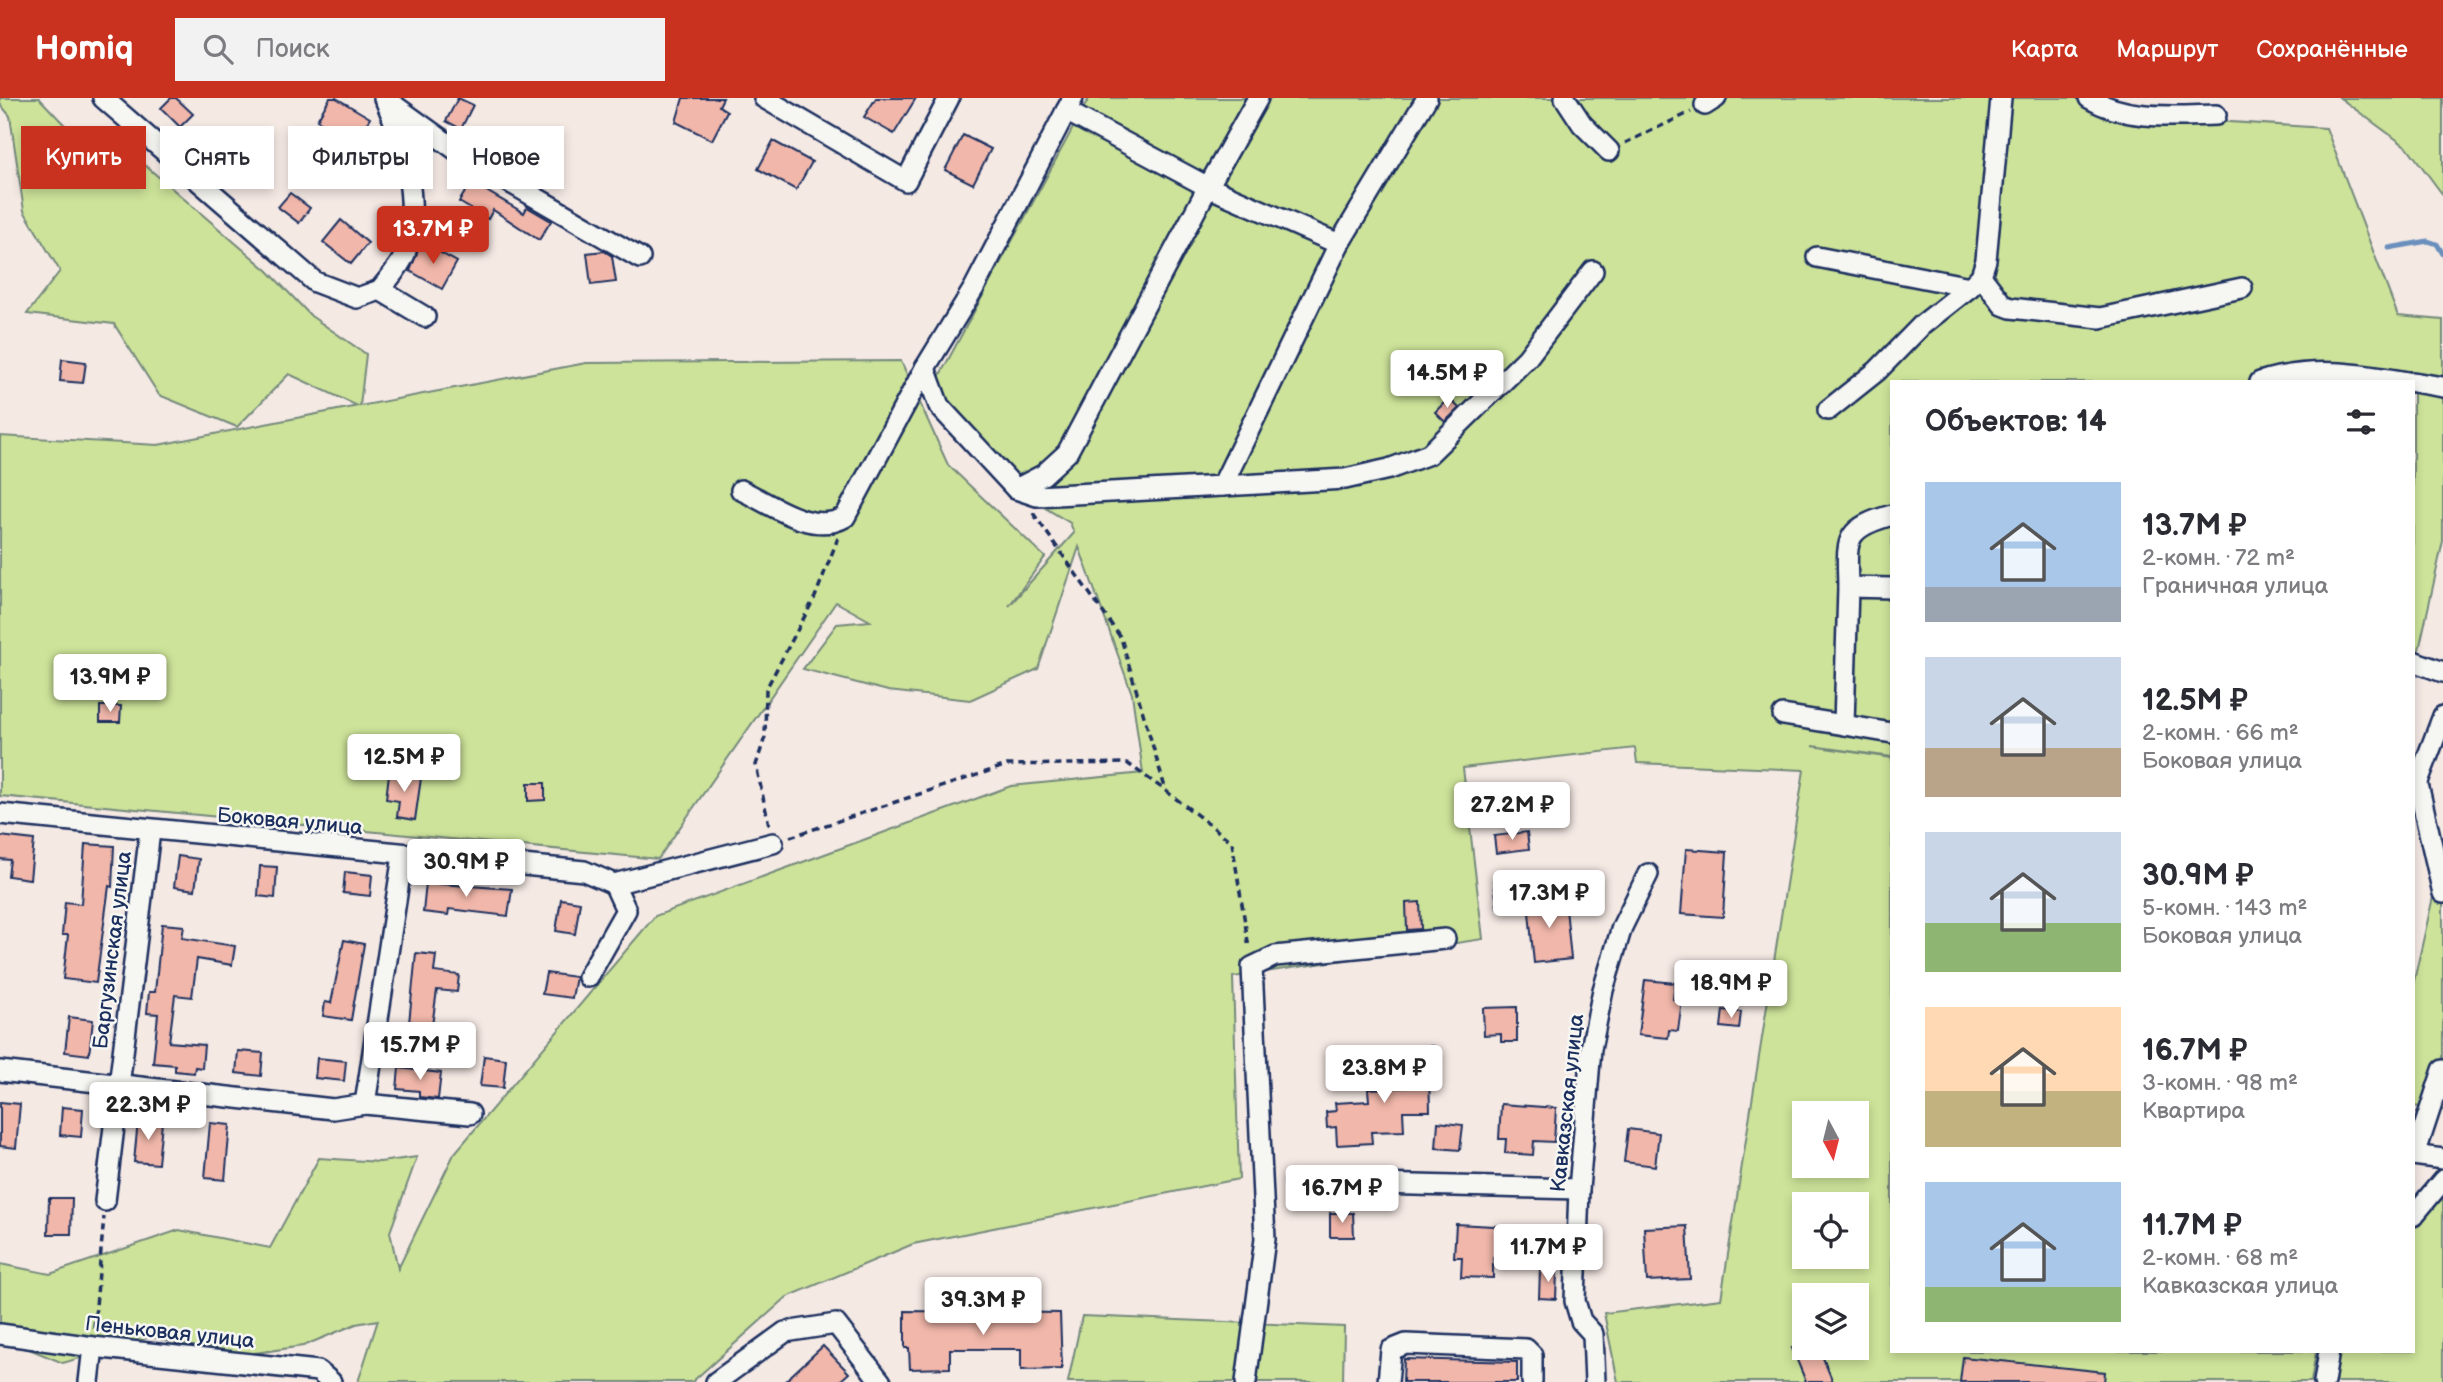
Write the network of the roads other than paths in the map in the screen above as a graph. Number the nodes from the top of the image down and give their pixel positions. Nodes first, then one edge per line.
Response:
1 (103, 98) edge
2 (384, 98) edge
3 (764, 98) edge
4 (948, 98) edge
5 (1258, 98) edge
6 (1427, 98) edge
7 (1565, 98) edge
8 (2001, 98) edge
9 (2089, 98) edge
10 (1070, 105) edge
11 (2216, 115) dead end
12 (1609, 151) road end
13 (1208, 187) junction
14 (1339, 244) junction
15 (1817, 257) dead end
16 (640, 258) dead end
17 (1593, 271) dead end
18 (1976, 281) junction
19 (2242, 288) dead end
20 (380, 290) junction
21 (425, 317) dead end
22 (925, 368) junction
23 (2340, 376) edge
24 (2266, 380) edge
25 (2387, 380) edge
26 (2415, 383) edge
27 (2443, 387) edge
28 (1828, 410) dead end
29 (1222, 486) junction
30 (1016, 489) junction
31 (741, 490) dead end
32 (1890, 516) edge
33 (1848, 587) junction
34 (1890, 588) edge
35 (2415, 662) edge
36 (2443, 672) edge
37 (1783, 715) dead end
38 (2443, 716) edge
39 (1844, 725) junction
40 (1890, 733) edge
41 (2415, 786) edge
42 (0, 814) edge
43 (150, 831) junction
44 (773, 843) road end
45 (403, 855) junction
46 (1648, 874) dead end
47 (614, 884) junction
48 (2443, 893) edge
49 (1445, 939) dead end
50 (588, 976) dead end
51 (2443, 1070) edge
52 (0, 1071) edge
53 (117, 1084) junction
54 (365, 1104) junction
55 (470, 1114) dead end
56 (2415, 1152) edge
57 (2415, 1155) edge
58 (2443, 1159) edge
59 (2443, 1180) edge
60 (1296, 1182) dead end
61 (1579, 1189) junction
62 (105, 1200) road end
63 (2415, 1214) edge
64 (0, 1334) edge
65 (93, 1347) junction
66 (2329, 1353) edge
67 (89, 1382) edge
68 (331, 1382) edge
69 (716, 1382) edge
70 (881, 1382) edge
71 (1246, 1382) edge
72 (1388, 1382) edge
73 (1532, 1382) edge
74 (1595, 1382) edge
75 (2324, 1382) edge

1 - 20 street
2 - 16 street
2 - 20 street
3 - 4 street
5 - 13 street
6 - 14 street
7 - 12 street
8 - 18 street
9 - 11 street
10 - 13 street
10 - 22 street
13 - 14 street
13 - 30 street
14 - 29 street
15 - 18 street
17 - 29 street
18 - 19 street
18 - 28 street
20 - 21 street
22 - 30 street
22 - 31 street
23 - 24 street
23 - 25 street
26 - 27 street
29 - 30 street
32 - 33 street
33 - 34 street
33 - 39 street
35 - 36 street
37 - 39 street
38 - 41 street
39 - 40 street
41 - 48 street
42 - 43 street, Боковая улица
43 - 45 street, Боковая улица
43 - 53 street, Баргузинская улица
44 - 47 street
45 - 47 street, Боковая улица
45 - 54 street
46 - 61 street, Кавказская улица
47 - 50 street
49 - 71 street
51 - 56 street
52 - 53 street
53 - 54 street
53 - 62 street, Баргузинская улица
54 - 55 street
57 - 58 street
59 - 63 street
60 - 61 street
61 - 74 street, Кавказская улица
64 - 65 street, Пеньковая улица
65 - 67 street
65 - 68 street, Пеньковая улица
66 - 75 street
69 - 70 street
72 - 73 street

